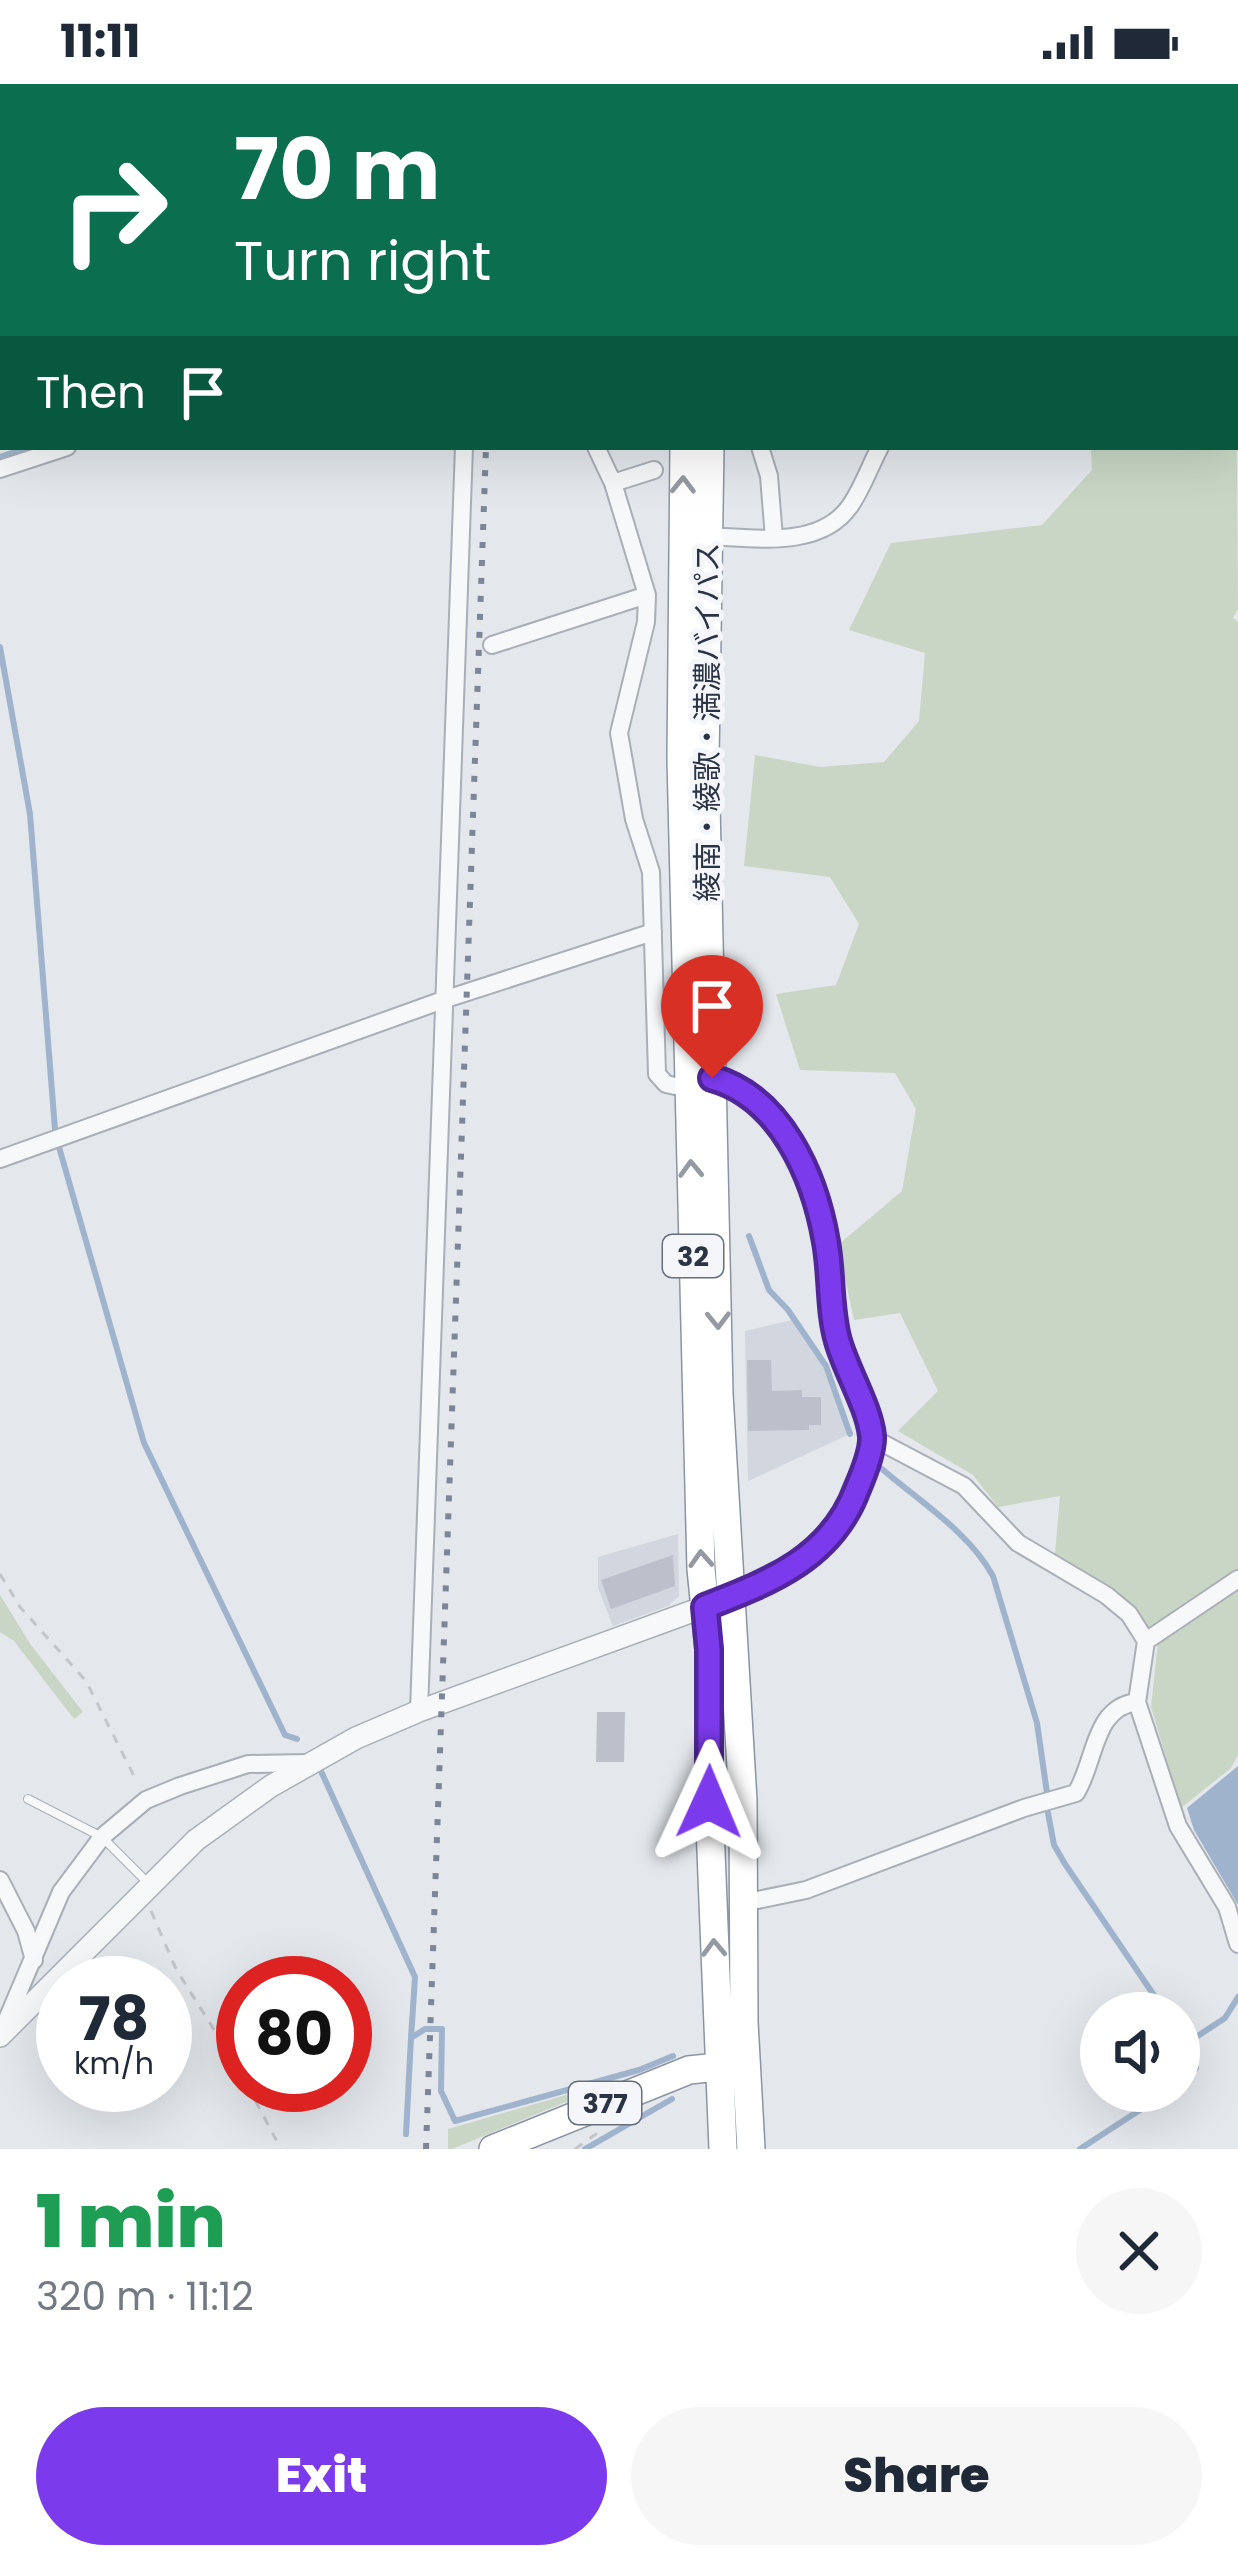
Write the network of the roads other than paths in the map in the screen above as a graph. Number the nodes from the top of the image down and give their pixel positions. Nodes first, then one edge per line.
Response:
1 (58, 450) edge
2 (464, 450) edge
3 (597, 450) edge
4 (684, 450) edge
5 (709, 450) edge
6 (761, 450) edge
7 (878, 450) edge
8 (0, 469) edge
9 (655, 470) dead end
10 (614, 484) junction
11 (694, 536) junction
12 (773, 538) junction
13 (647, 596) junction
14 (492, 645) dead end
15 (653, 932) junction
16 (443, 1000) junction
17 (700, 1084) junction
18 (0, 1159) edge
19 (873, 1438) junction
20 (1238, 1579) edge
21 (717, 1602) junction
22 (1146, 1641) junction
23 (1137, 1702) junction
24 (418, 1711) junction
25 (310, 1763) junction
26 (28, 1799) dead end
27 (102, 1837) junction
28 (0, 1880) edge
29 (147, 1889) junction
30 (743, 1903) junction
31 (1238, 1944) edge
32 (34, 1961) junction
33 (0, 2036) edge
34 (733, 2065) junction
35 (493, 2149) edge
36 (723, 2149) edge
37 (751, 2149) edge

1 - 8 street
2 - 16 street
3 - 10 street
11 -> 4 highway, 綾南・綾歌・満濃バイパス / 32
5 - 11 highway, 綾南・綾歌・満濃バイパス / 32
6 - 12 street
7 - 12 street
9 - 10 street
10 - 13 street
11 - 12 street
11 - 17 highway, 綾南・綾歌・満濃バイパス / 32
13 - 14 street
13 - 15 street
15 - 16 street
15 - 17 street
16 - 18 street
16 - 24 street
17 - 19 street
17 - 21 highway, 綾南・綾歌・満濃バイパス / 32
19 - 21 street
19 - 22 street
20 - 22 street
21 - 24 street
21 - 30 highway, 綾南・綾歌・満濃バイパス / 32
34 -> 21 highway, 綾南・綾歌・満濃バイパス / 32
22 - 23 street
23 - 30 street
23 - 31 street
24 - 25 street
25 - 27 street
25 - 29 street
26 - 27 lane
27 - 29 lane
27 - 32 street
28 - 32 street
29 - 33 street
30 - 34 highway, 綾南・綾歌・満濃バイパス / 32
32 - 33 street
34 - 35 highway, 377
34 - 36 highway, 綾南・綾歌・満濃バイパス / 32
34 - 37 highway, 綾南・綾歌・満濃バイパス / 32

